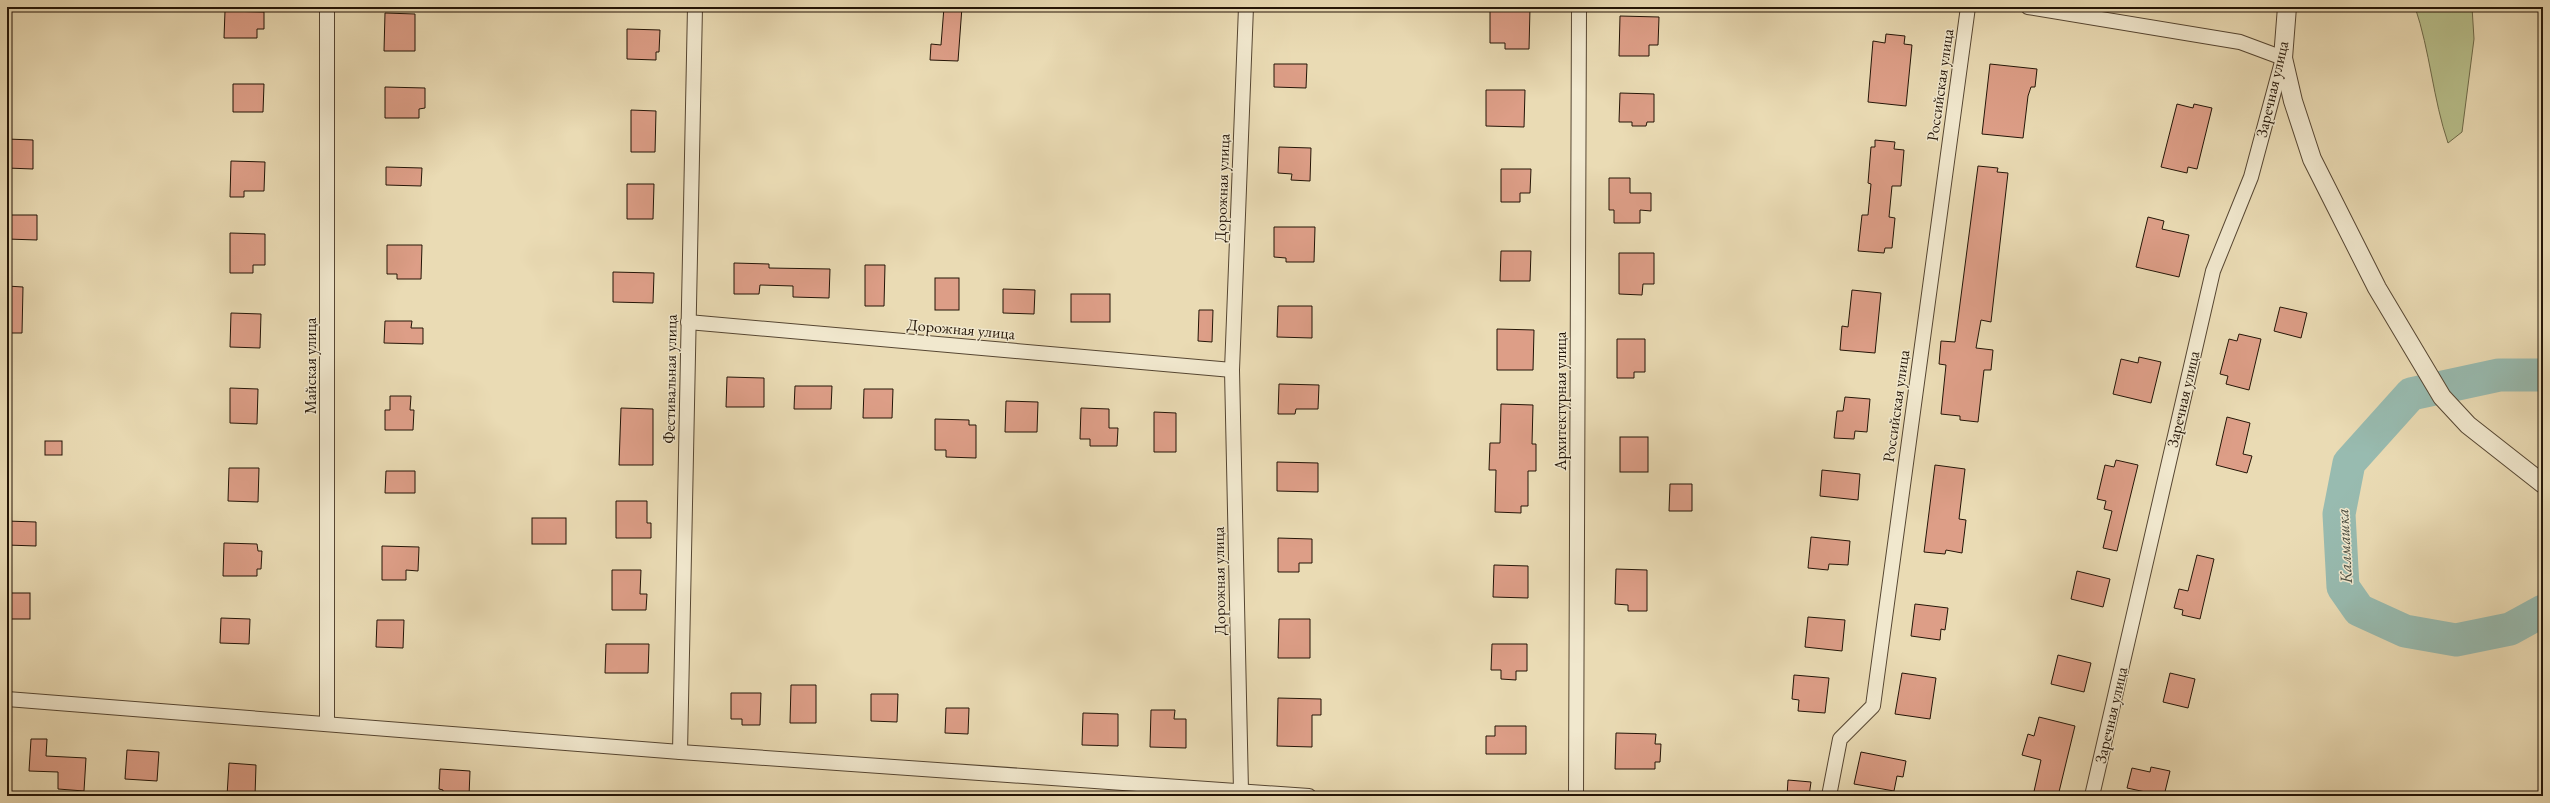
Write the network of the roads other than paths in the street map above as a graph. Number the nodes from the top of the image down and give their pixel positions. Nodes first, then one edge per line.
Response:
1 (327, 7) edge
2 (695, 7) edge
3 (1246, 7) edge
4 (1579, 7) edge
5 (1968, 7) edge
6 (2028, 7) edge
7 (2287, 7) edge
8 (2283, 58) junction
9 (688, 322) junction
10 (1232, 370) junction
11 (2543, 484) edge
12 (7, 700) edge
13 (327, 724) junction
14 (680, 752) junction
15 (1241, 790) junction
16 (1309, 796) edge
17 (1576, 796) edge
18 (1829, 796) edge
19 (2092, 796) edge

1 - 13 street, Майская улица
2 - 9 street, Фестивальная улица
3 - 10 street, Дорожная улица
4 - 17 street, Архитектурная улица
5 - 18 street, Российская улица
6 - 8 street
7 - 8 street, Заречная улица
8 - 11 street
8 - 19 street, Заречная улица
9 - 10 street, Дорожная улица
9 - 14 street, Фестивальная улица
10 - 15 street, Дорожная улица
12 - 13 street
13 - 14 street
14 - 15 street
15 - 16 street

